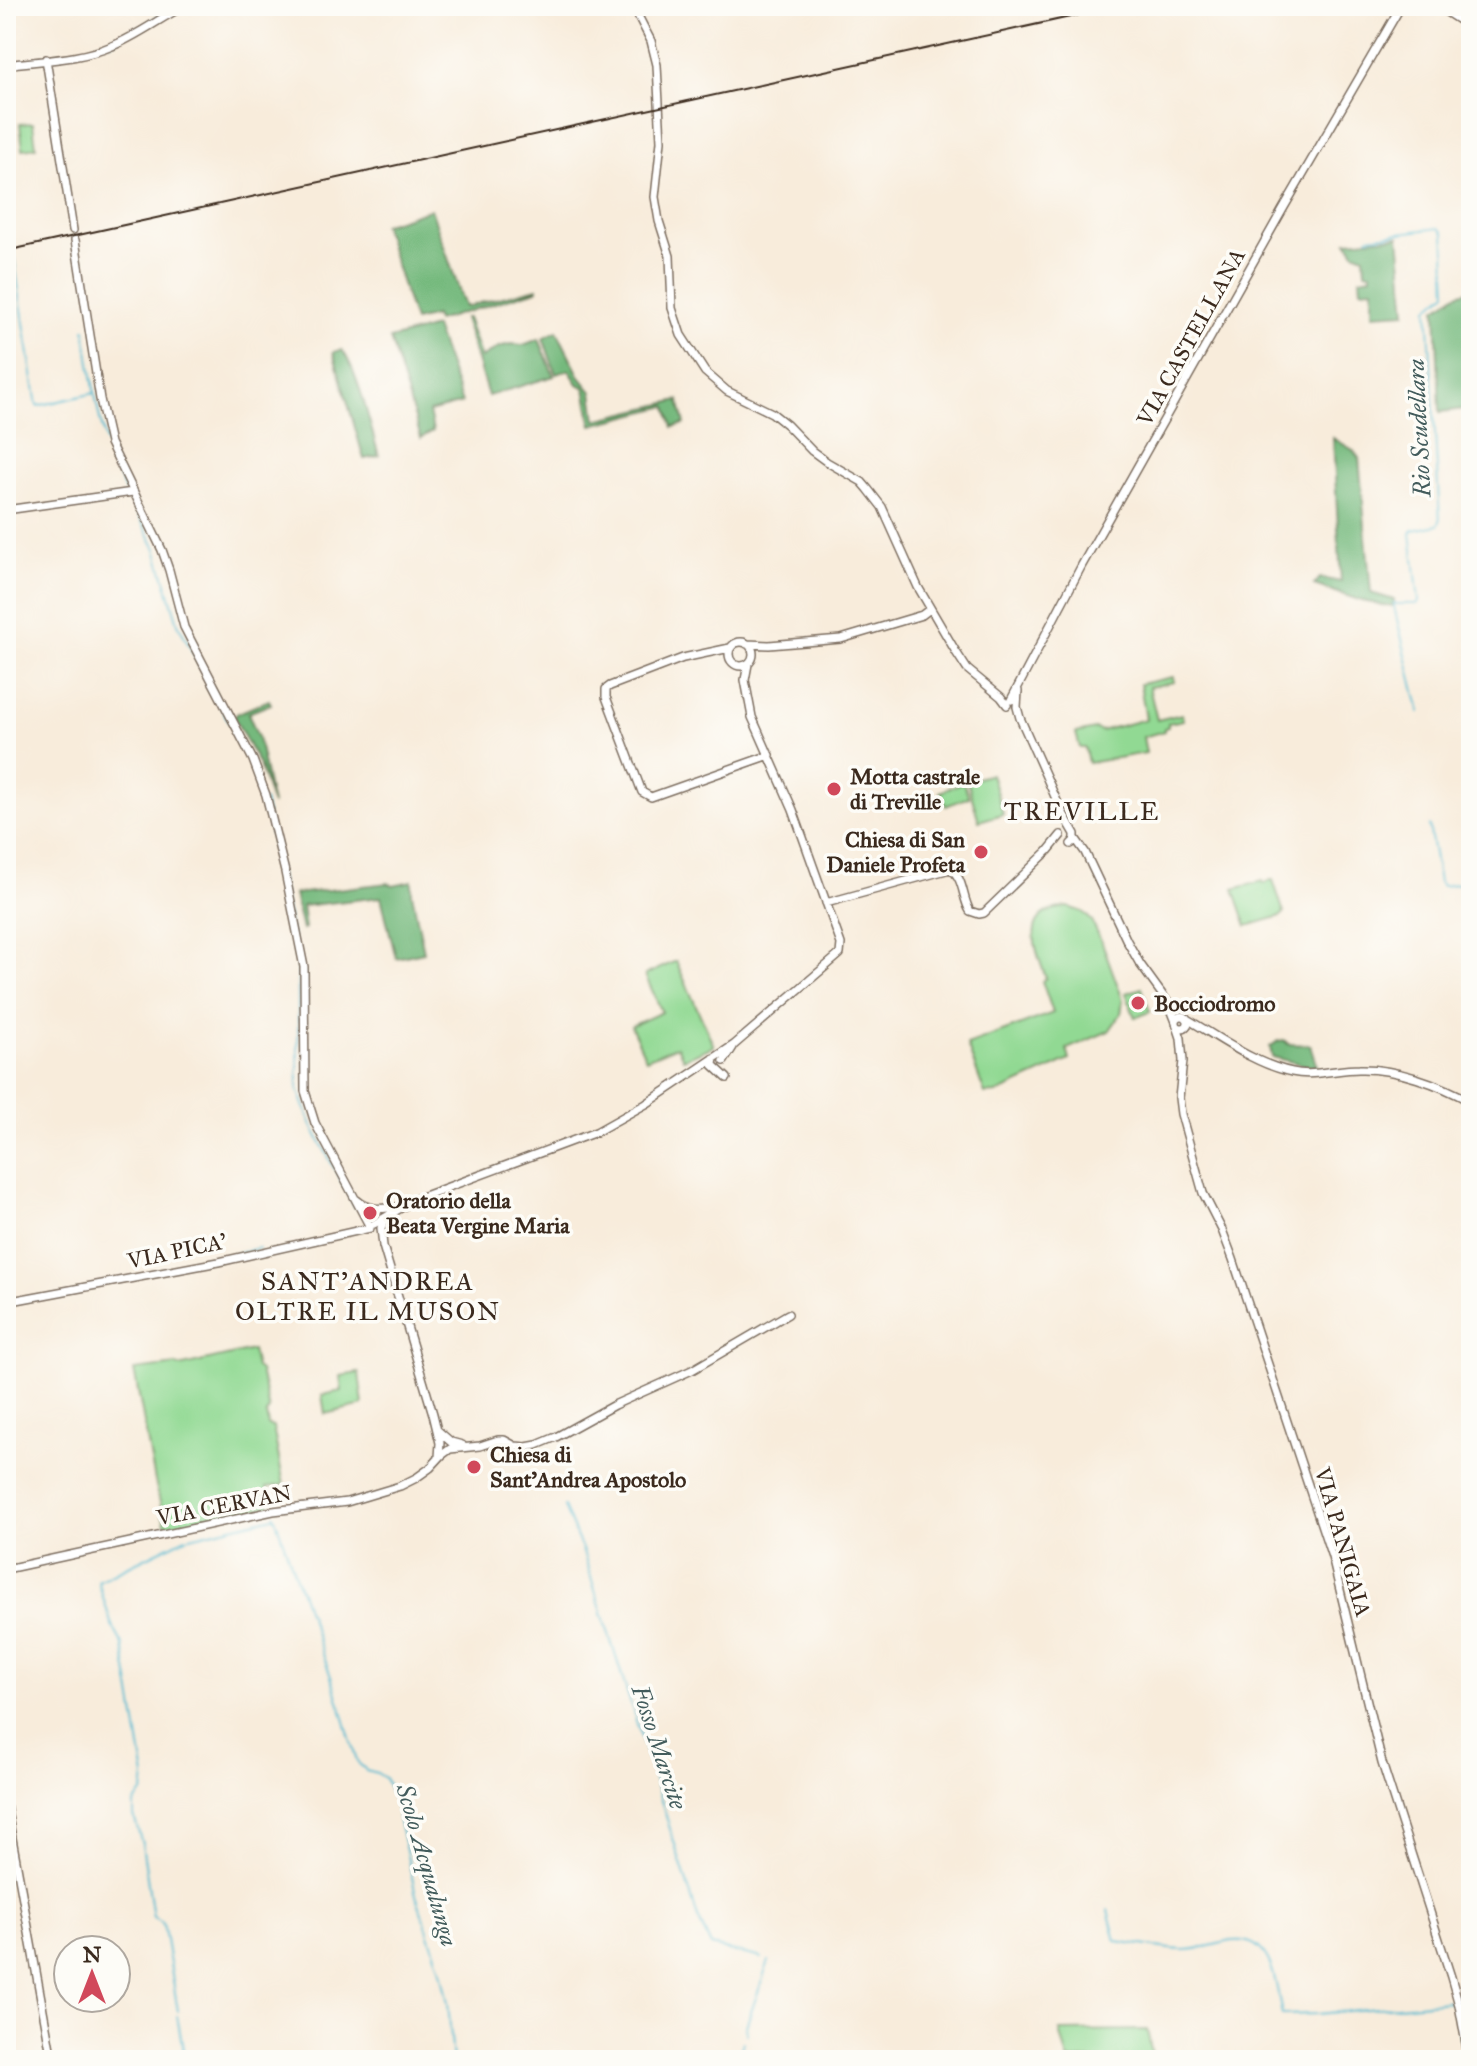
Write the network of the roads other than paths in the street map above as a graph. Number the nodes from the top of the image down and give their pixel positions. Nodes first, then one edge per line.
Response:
1 (184, 6) edge
2 (633, 6) edge
3 (1401, 6) edge
4 (1440, 6) edge
5 (1454, 6) edge
6 (1471, 17) edge
7 (1471, 26) edge
8 (46, 59) junction
9 (6, 65) edge
10 (73, 230) dead end
11 (75, 240) dead end
12 (133, 492) junction
13 (6, 510) edge
14 (925, 596) junction
15 (927, 611) junction
16 (940, 622) junction
17 (747, 644) junction
18 (769, 645) junction
19 (730, 648) junction
20 (712, 653) junction
21 (753, 655) junction
22 (732, 662) junction
23 (748, 664) junction
24 (745, 680) junction
25 (1012, 704) junction
26 (770, 755) junction
27 (1068, 837) junction
28 (826, 903) junction
29 (1183, 1023) junction
30 (1471, 1102) edge
31 (355, 1199) junction
32 (407, 1204) junction
33 (374, 1229) junction
34 (6, 1302) edge
35 (788, 1314) dead end
36 (446, 1445) junction
37 (6, 1569) edge
38 (6, 1805) edge
39 (52, 2060) edge
40 (1469, 2060) edge

1 - 8 street
2 - 14 street
3 - 25 street, VIA CASTELLANA
4 - 7 highway
5 - 6 highway
8 - 9 street
8 - 10 street
11 - 12 street
12 - 13 street
12 - 31 street
14 - 15 street
14 - 16 street
15 - 16 street
15 - 18 street
16 - 25 street
17 - 18 street
17 - 19 street
17 - 21 street
18 - 21 street
19 - 20 street
19 - 22 street
20 - 22 street
20 - 26 street
21 - 23 street
22 - 23 street
22 - 24 street
23 - 24 street
24 - 26 street
25 - 27 street
26 - 28 street
27 - 28 street
27 - 29 street
28 - 32 street
29 - 30 street
29 - 40 street, VIA PANIGAIA
31 - 32 street
31 - 33 street
32 - 33 street
33 - 34 street, VIA PICA'
33 - 36 street
35 - 36 street
36 - 37 street, VIA CERVAN
38 - 39 street

